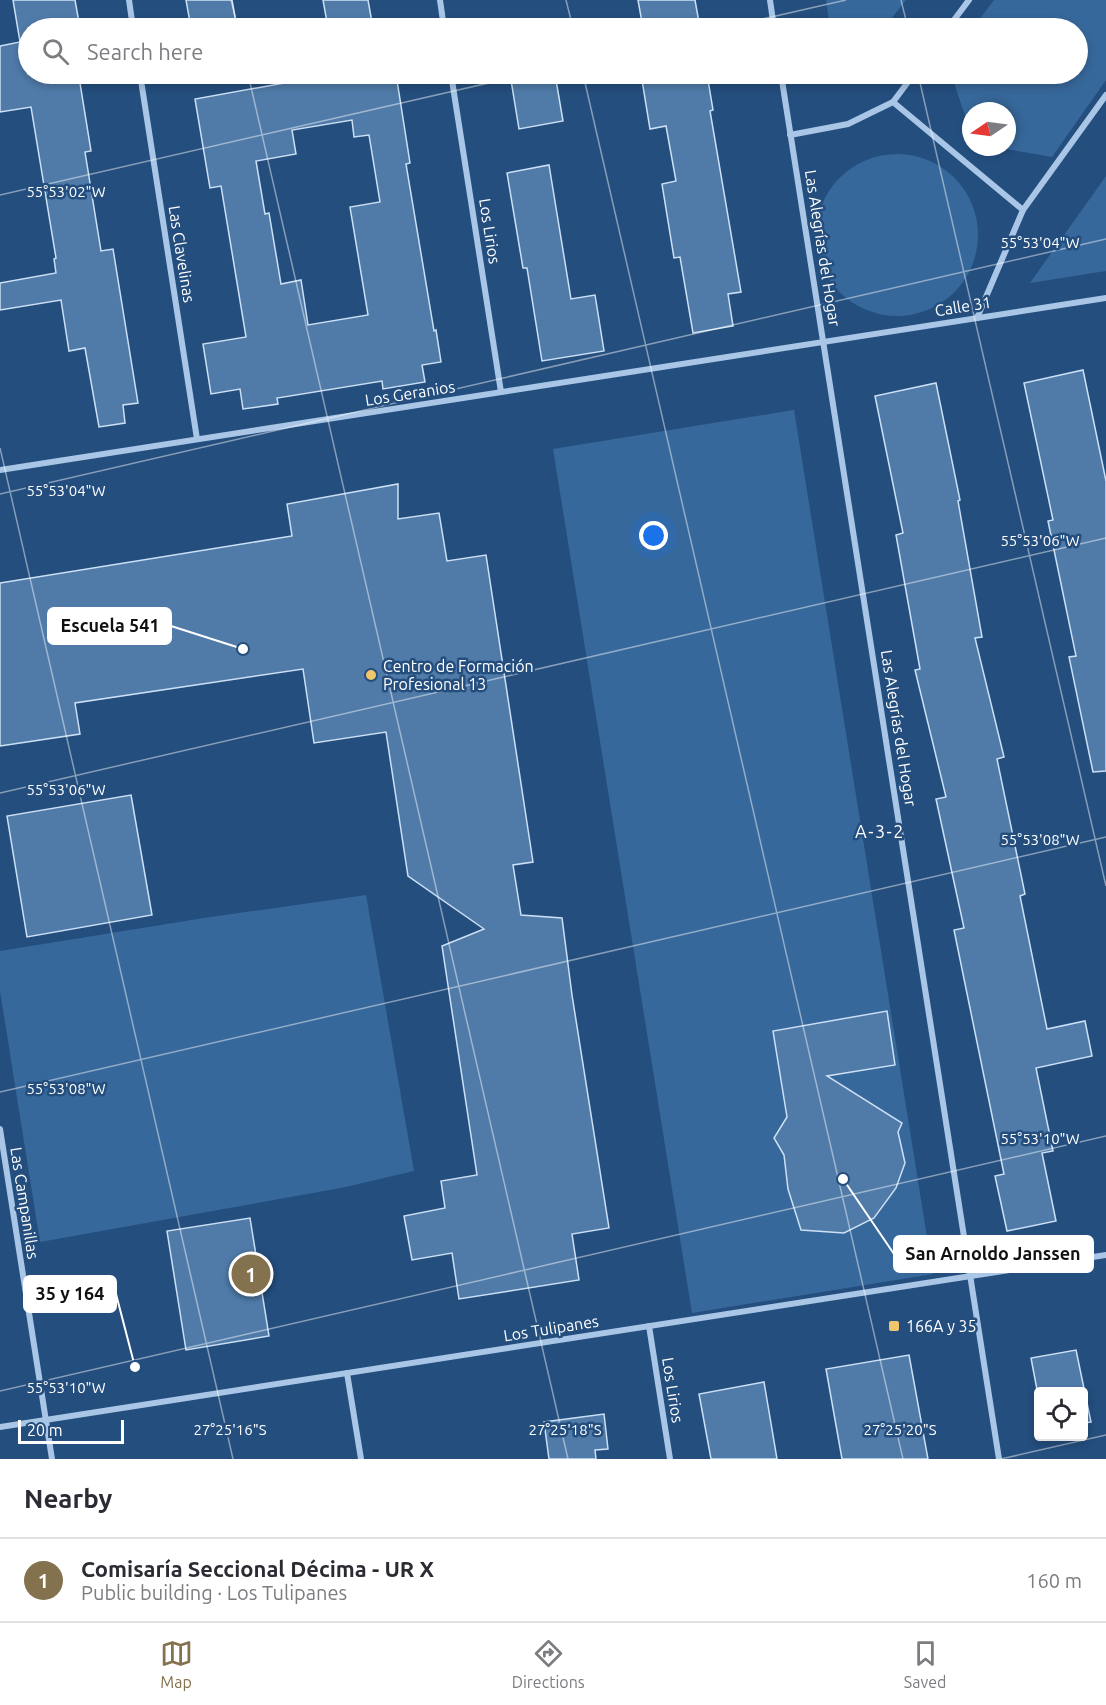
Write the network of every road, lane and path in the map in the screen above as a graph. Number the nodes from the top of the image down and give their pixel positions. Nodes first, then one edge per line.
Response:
1 (129, 0) edge
2 (440, 0) edge
3 (770, 0) edge
4 (969, 0) edge
5 (132, 18) edge
6 (443, 18) edge
7 (773, 18) edge
8 (956, 18) edge
9 (142, 84) edge
10 (454, 84) edge
11 (782, 84) edge
12 (906, 84) edge
13 (1106, 95) edge
14 (892, 102) junction
15 (790, 135) junction
16 (1023, 210) junction
17 (1106, 298) edge
18 (977, 318) junction
19 (824, 341) junction
20 (501, 392) junction
21 (197, 439) junction
22 (0, 470) edge
23 (0, 1129) edge
24 (1106, 1255) edge
25 (971, 1276) junction
26 (649, 1326) junction
27 (347, 1373) junction
28 (46, 1420) junction
29 (0, 1427) edge
30 (52, 1459) edge
31 (361, 1459) edge
32 (670, 1459) edge
33 (999, 1459) edge

1 - 5 street
2 - 6 street
3 - 7 street
4 - 8 street
9 - 21 street, Las Clavelinas
10 - 20 street, Los Lirios
11 - 15 street, Las Alegrías del Hogar
12 - 14 street
13 - 16 street
14 - 15 street
14 - 16 street
15 - 19 street, Las Alegrías del Hogar
16 - 18 street
17 - 18 street, Calle 31
18 - 19 street, Calle 31
19 - 20 street, Los Geranios
19 - 25 street, Las Alegrías del Hogar
20 - 21 street, Los Geranios
21 - 22 street, Los Geranios
23 - 28 street, Las Campanillas
24 - 25 street, Los Tulipanes
25 - 26 street, Los Tulipanes
25 - 33 street, Las Alegrías del Hogar
26 - 27 street, Los Tulipanes
26 - 32 street, Los Lirios
27 - 28 street, Los Tulipanes
27 - 31 street
28 - 29 street, Los Tulipanes
28 - 30 street, Las Campanillas

